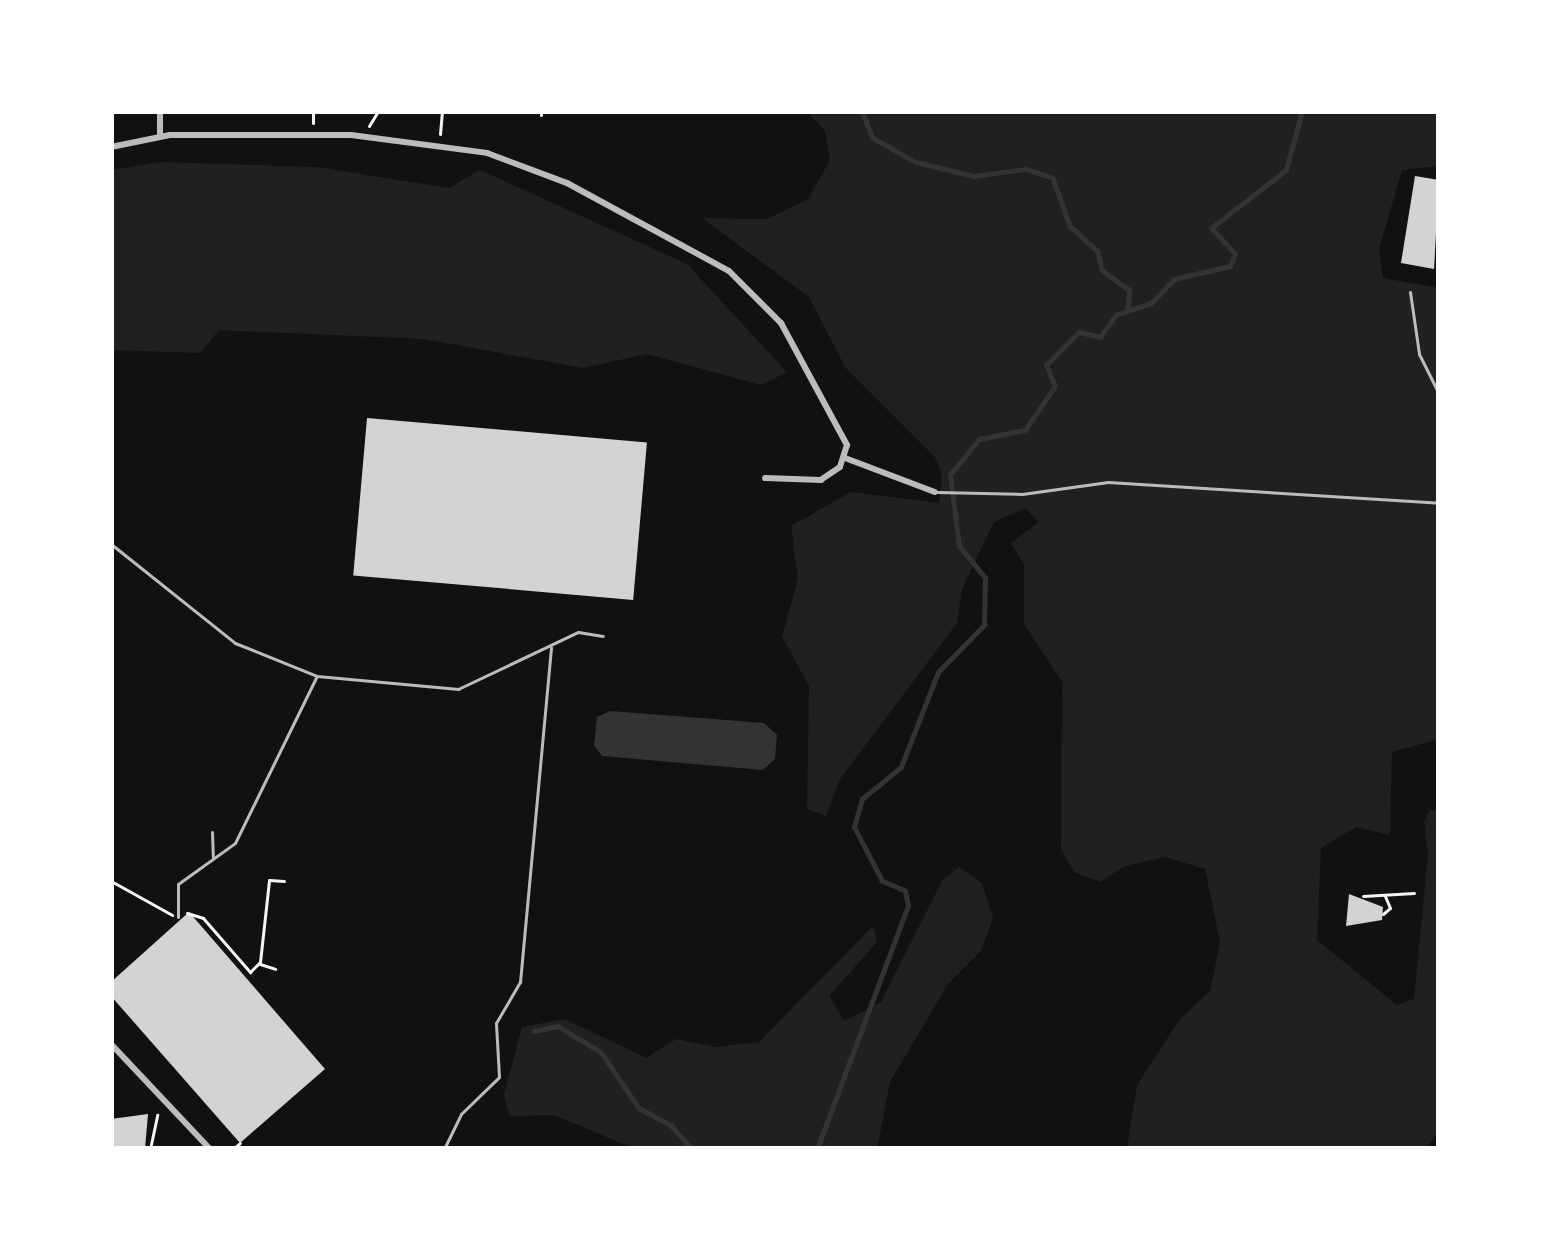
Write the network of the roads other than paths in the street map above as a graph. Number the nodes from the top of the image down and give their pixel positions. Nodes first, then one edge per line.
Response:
1 (160, 111) edge
2 (160, 135) junction
3 (111, 147) edge
4 (1410, 292) dead end
5 (1439, 394) edge
6 (845, 458) junction
7 (765, 478) dead end
8 (935, 492) joint
9 (1439, 503) edge
10 (111, 544) edge
11 (603, 636) dead end
12 (551, 645) junction
13 (317, 676) junction
14 (212, 832) dead end
15 (214, 859) junction
16 (178, 917) road end
17 (111, 1044) edge
18 (210, 1149) edge
19 (444, 1149) edge

1 - 2 street
2 - 3 street
2 - 6 street
4 - 5 lane
6 - 7 street
6 - 8 street
8 - 9 lane
10 - 13 lane
11 - 12 lane
12 - 13 lane
12 - 19 lane
13 - 15 lane
14 - 15 lane
15 - 16 lane
17 - 18 street

